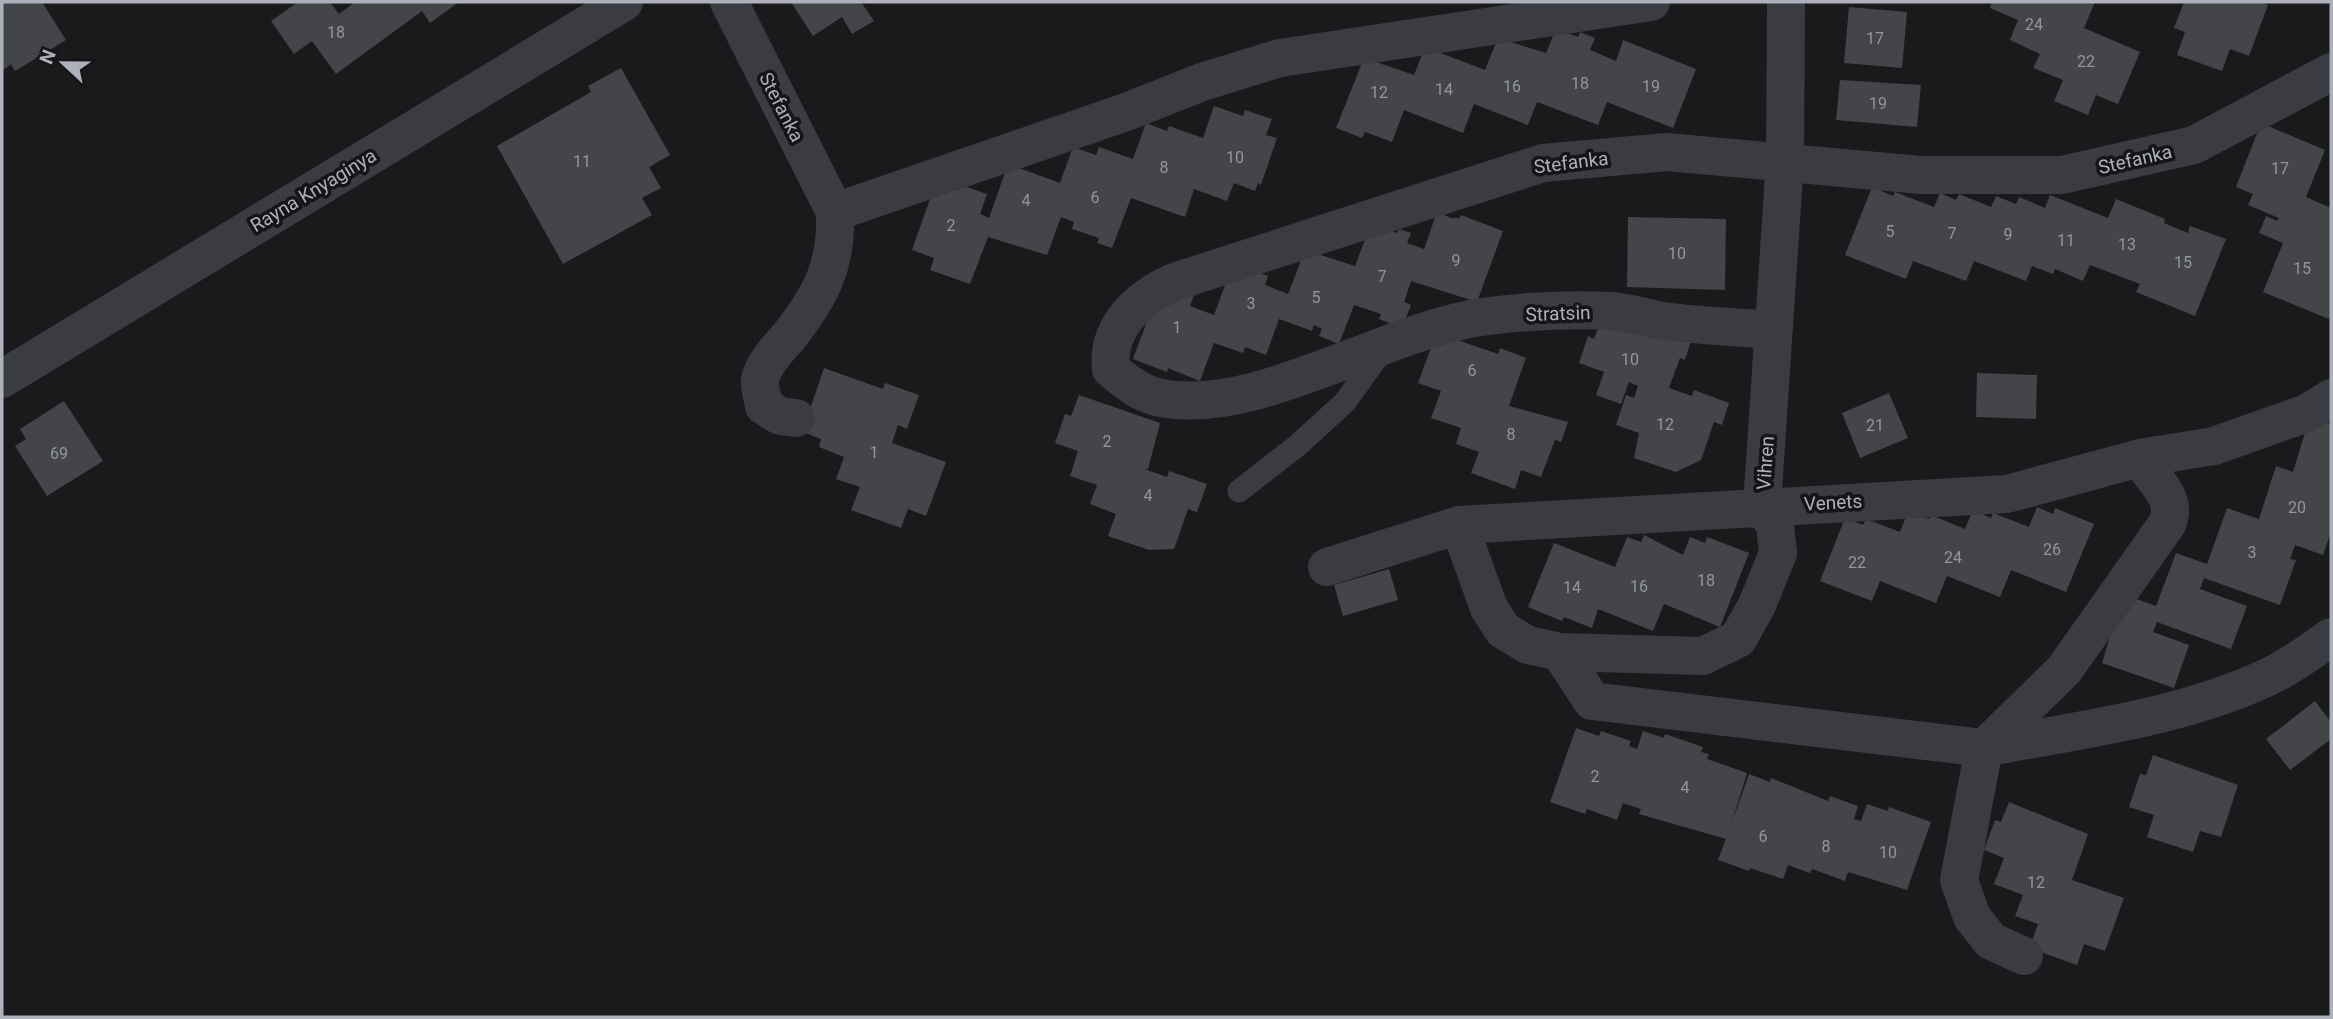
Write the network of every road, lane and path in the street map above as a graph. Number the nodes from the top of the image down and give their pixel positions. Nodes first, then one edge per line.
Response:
1 (624, 2) edge
2 (729, 2) edge
3 (1651, 2) edge
4 (1786, 2) edge
5 (2331, 72) edge
6 (1785, 160) junction
7 (835, 212) junction
8 (1774, 330) junction
9 (1386, 344) junction
10 (1347, 358) joint
11 (2, 379) edge
12 (2331, 398) edge
13 (796, 418) dead end
14 (2140, 458) junction
15 (1239, 491) dead end
16 (1762, 506) junction
17 (1459, 525) junction
18 (1327, 567) dead end
19 (2331, 637) edge
20 (1560, 652) junction
21 (1984, 748) junction
22 (2024, 956) dead end

1 - 11 street, Rayna Knyaginya
2 - 7 street, Stefanka
3 - 7 street
4 - 6 street, Vihren
5 - 6 street, Stefanka
6 - 8 street, Vihren
6 - 10 street, Stefanka
7 - 13 street
8 - 9 street, Stratsin
8 - 16 street, Vihren
9 - 10 street, Stratsin
9 - 15 lane
12 - 14 street, Venets
14 - 16 street, Venets
14 - 21 street
16 - 17 street, Venets
16 - 20 street, Vihren
17 - 18 street, Venets
17 - 20 street, Vihren
19 - 21 street
20 - 21 street
21 - 22 street

